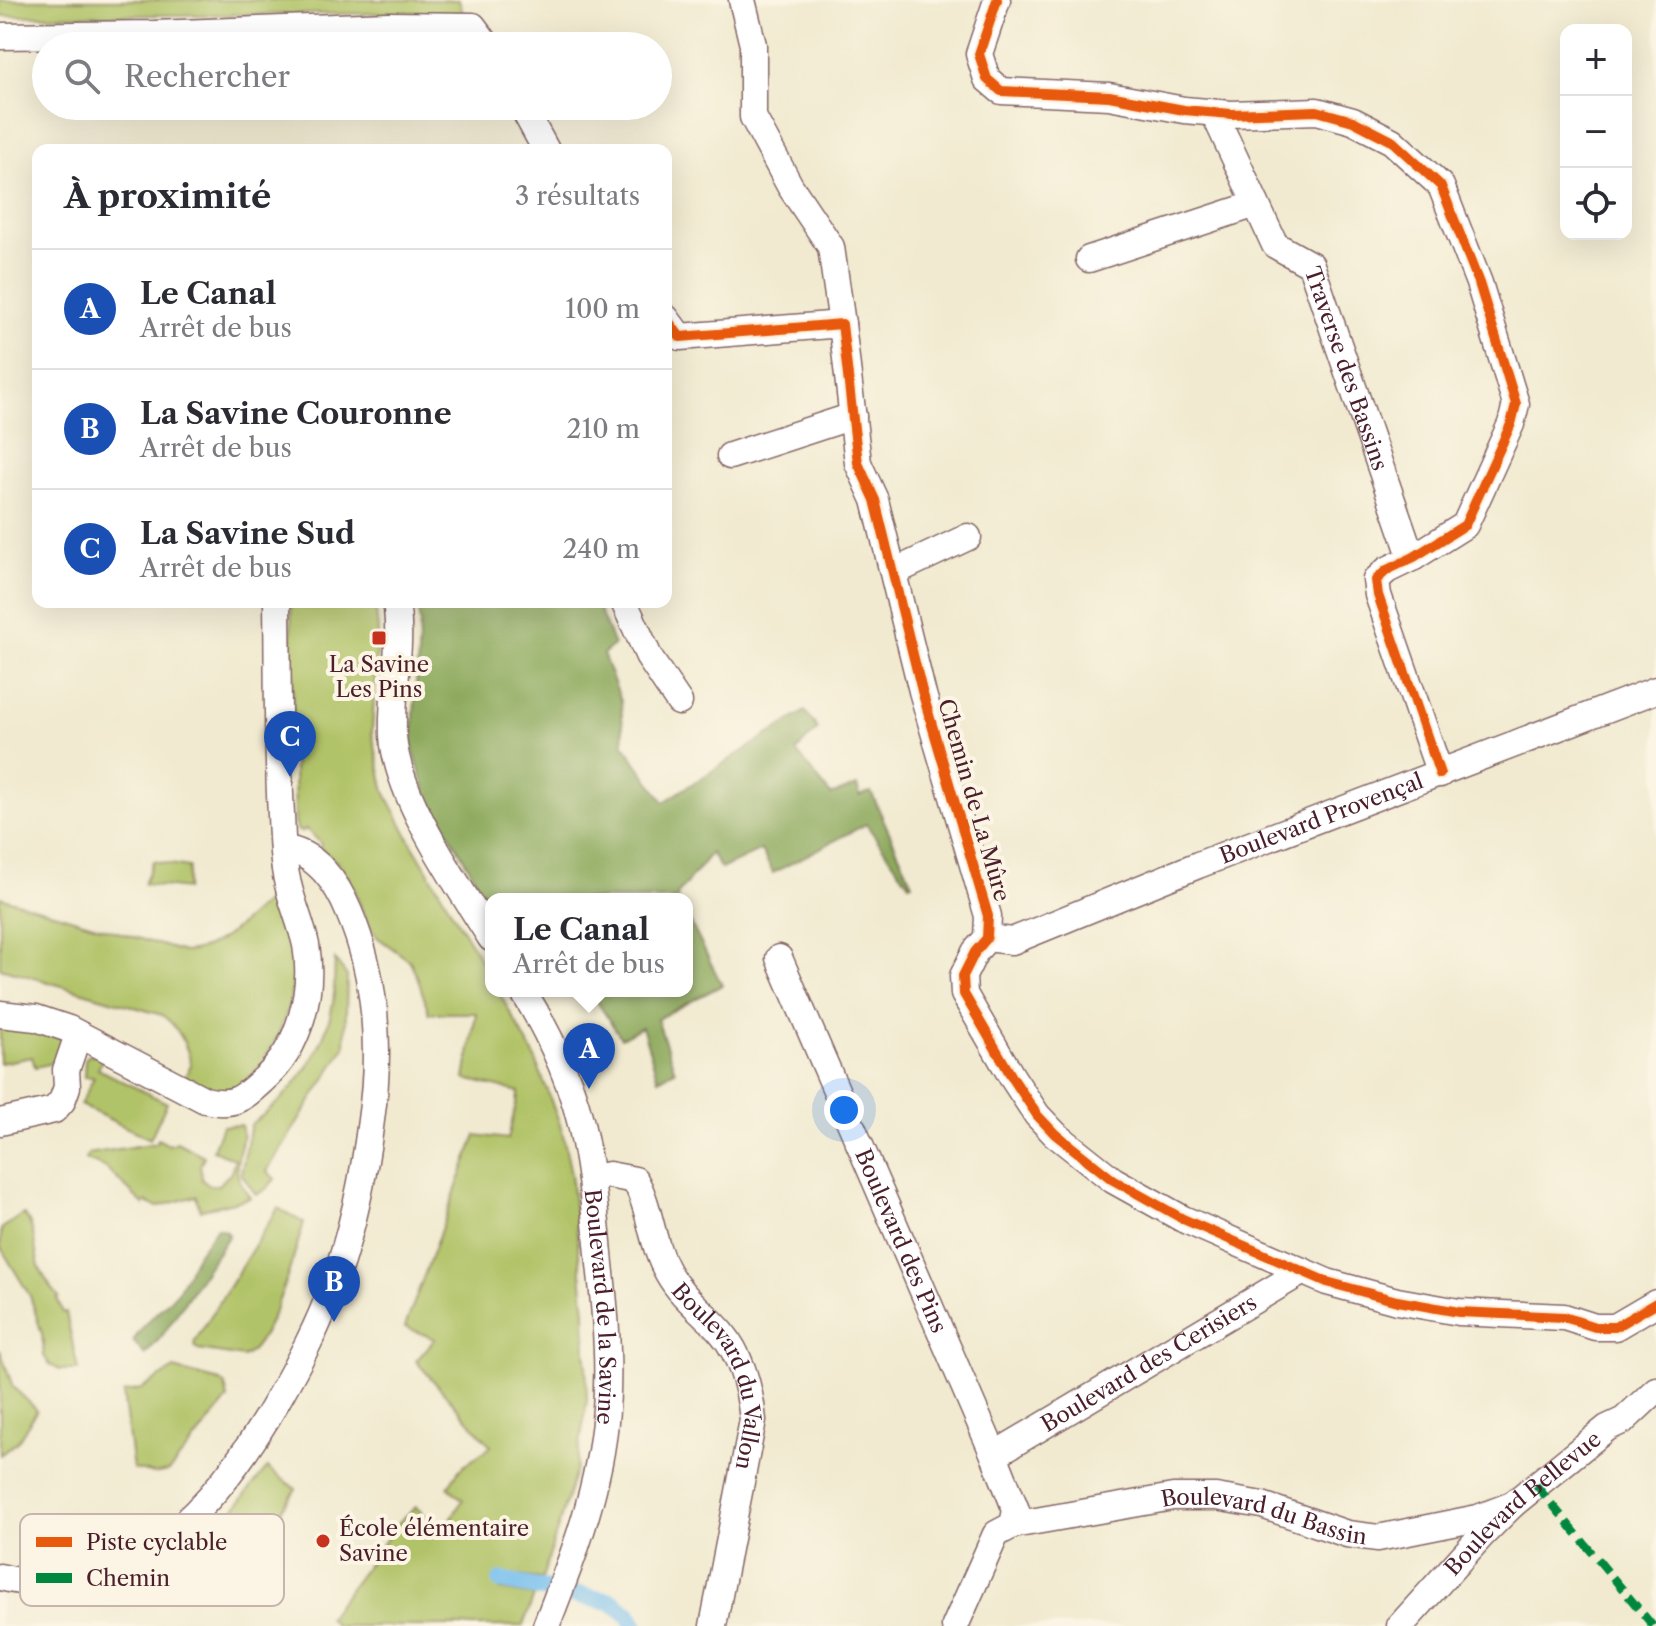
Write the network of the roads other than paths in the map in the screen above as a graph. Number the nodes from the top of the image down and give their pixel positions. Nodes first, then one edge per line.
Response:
1 (742, 0) edge
2 (997, 0) edge
3 (206, 32) edge
4 (478, 32) edge
5 (0, 36) edge
6 (32, 36) edge
7 (1214, 113) junction
8 (530, 120) edge
9 (543, 144) edge
10 (1256, 204) junction
11 (1089, 259) dead end
12 (842, 324) junction
13 (672, 333) edge
14 (853, 416) junction
15 (730, 456) dead end
16 (968, 537) dead end
17 (1414, 557) junction
18 (894, 572) junction
19 (277, 608) edge
20 (396, 608) edge
21 (627, 608) edge
22 (1656, 690) edge
23 (679, 702) dead end
24 (1440, 774) junction
25 (283, 849) junction
26 (485, 928) edge
27 (987, 938) junction
28 (779, 958) dead end
29 (526, 997) edge
30 (0, 1014) edge
31 (78, 1035) junction
32 (0, 1122) edge
33 (591, 1178) junction
34 (1303, 1271) junction
35 (1656, 1303) edge
36 (1656, 1390) edge
37 (994, 1455) junction
38 (1512, 1505) junction
39 (194, 1514) edge
40 (1013, 1525) junction
41 (0, 1577) edge
42 (20, 1579) edge
43 (546, 1626) edge
44 (713, 1626) edge
45 (955, 1626) edge
46 (1400, 1626) edge

1 - 12 street, Chemin de La Mûre
2 - 7 street
3 - 4 street
5 - 6 street
7 - 10 street, Traverse des Bassins
7 - 17 street
8 - 9 street
10 - 11 street
10 - 17 street, Traverse des Bassins
12 - 13 street
12 - 14 street, Chemin de La Mûre
14 - 15 street
14 - 18 street, Chemin de La Mûre
16 - 18 street
17 - 24 street
18 - 27 street, Chemin de La Mûre
19 - 25 street
20 - 26 street
21 - 23 street
22 - 24 street, Boulevard Provençal
24 - 27 street, Boulevard Provençal
25 - 31 street
25 - 39 street
27 - 34 street
28 - 37 street, Boulevard des Pins
29 - 33 street, Boulevard de la Savine
30 - 31 street
31 - 32 street
33 - 43 street, Boulevard de la Savine
33 - 44 street, Boulevard du Vallon
34 - 35 street
34 - 37 street, Boulevard des Cerisiers
36 - 38 street, Boulevard Bellevue
37 - 40 street, Boulevard des Pins
38 - 40 street, Boulevard du Bassin
38 - 46 street, Boulevard Bellevue
40 - 45 street
41 - 42 street

